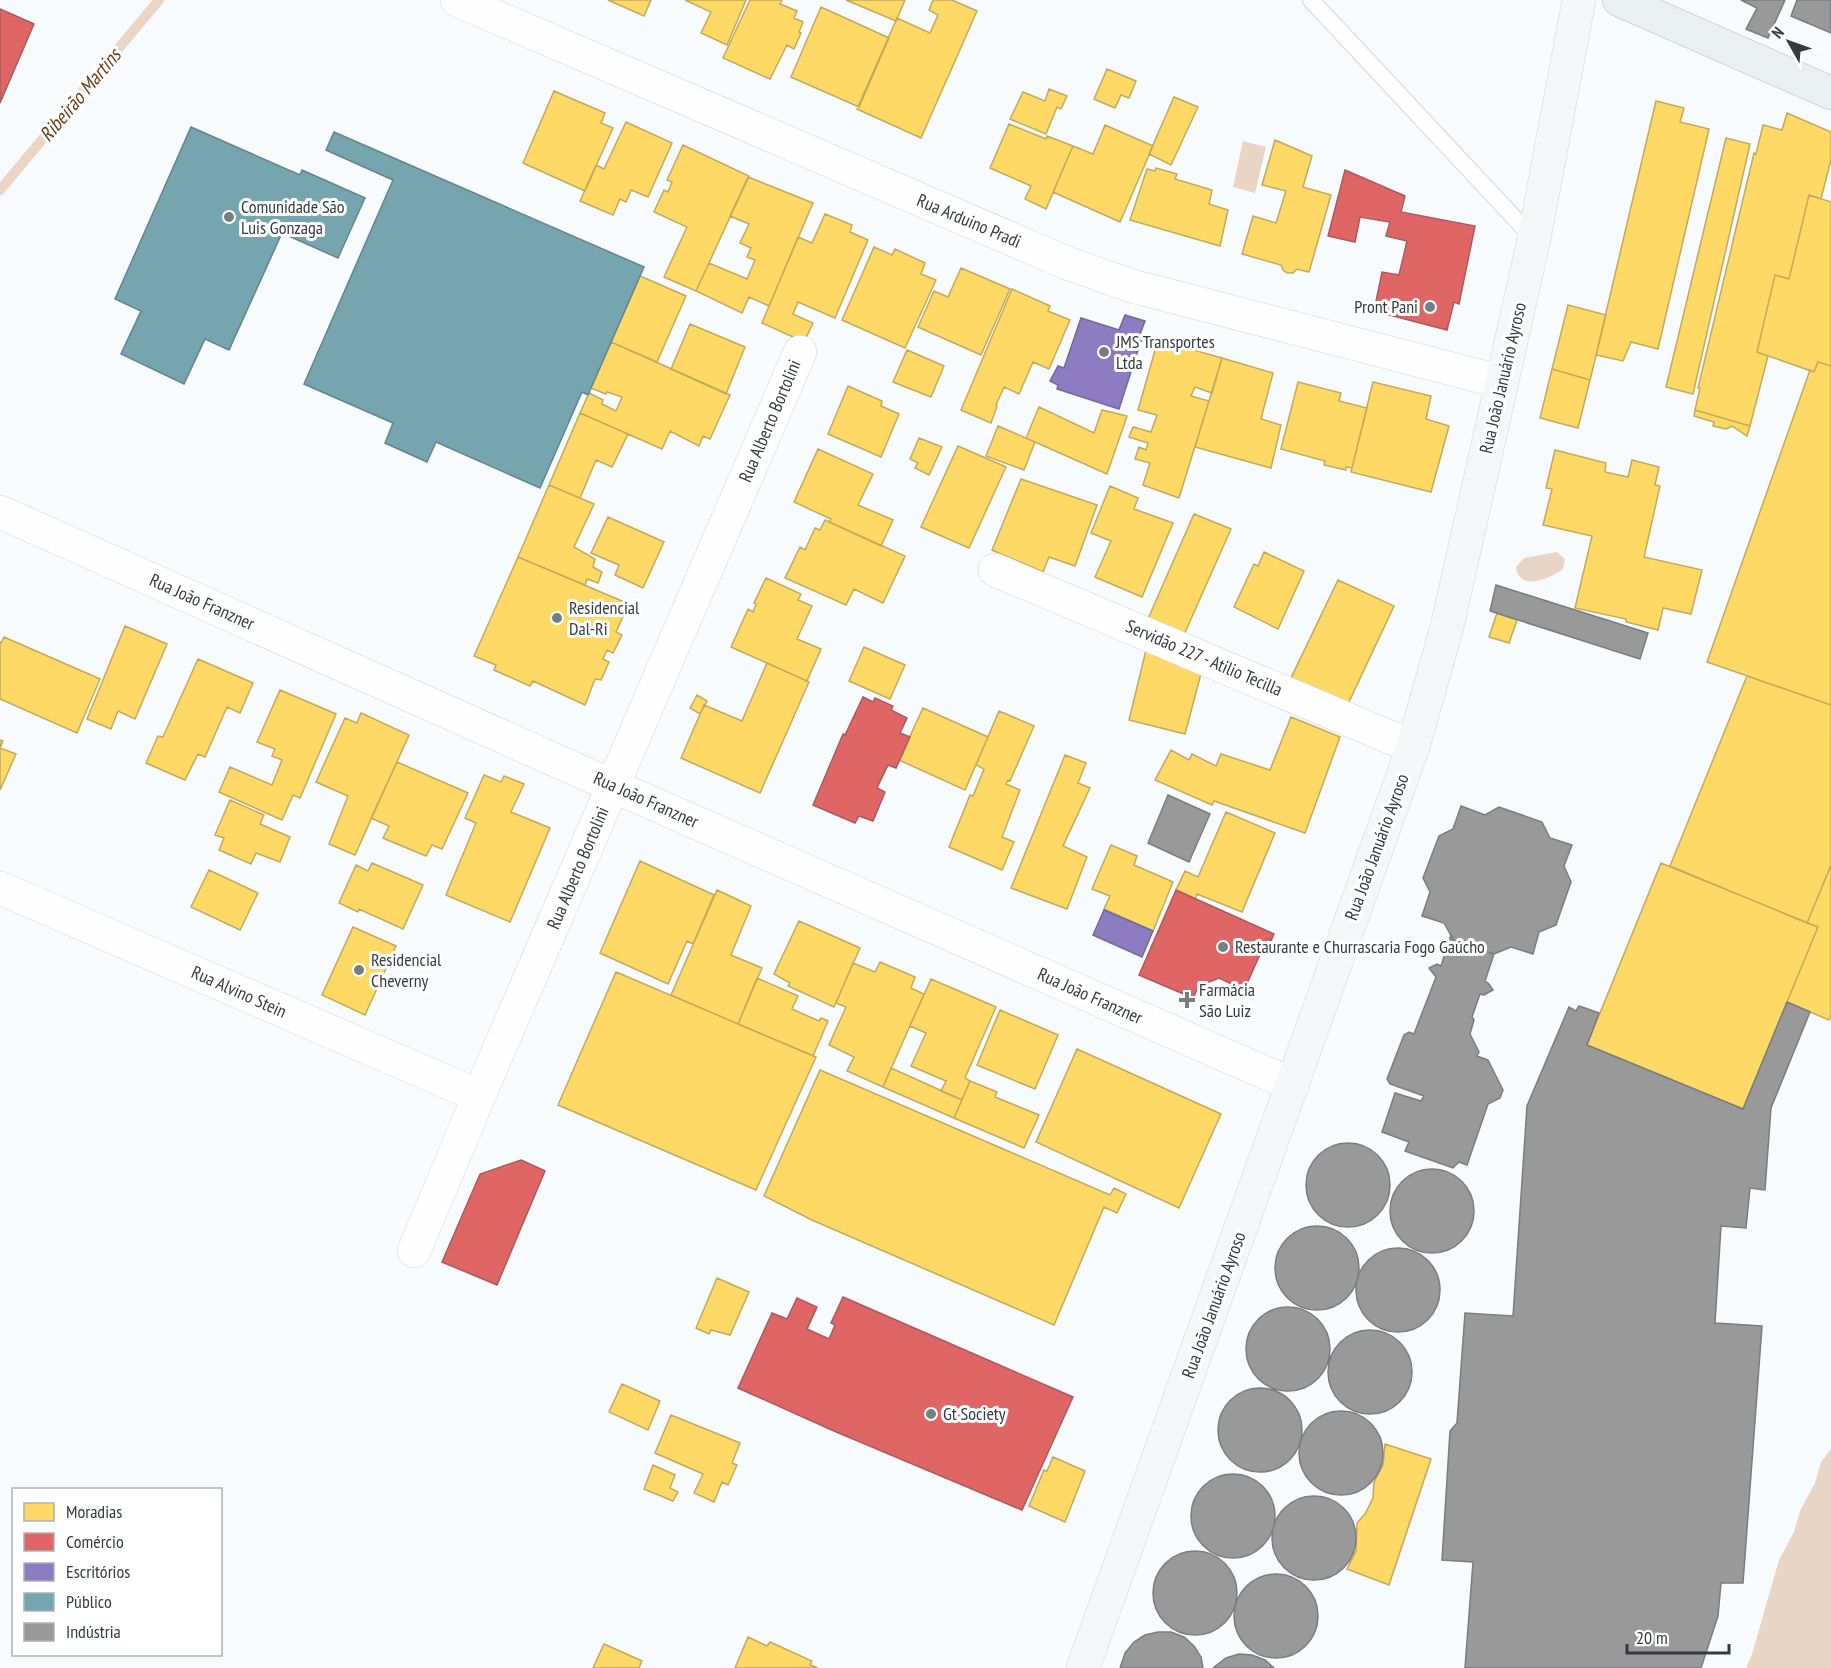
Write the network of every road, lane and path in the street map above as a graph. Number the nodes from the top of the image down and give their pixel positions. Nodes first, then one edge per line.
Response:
1 (457, 0) edge
2 (1311, 0) edge
3 (1579, 0) edge
4 (1619, 0) edge
5 (1831, 93) edge
6 (1534, 239) junction
7 (800, 352) dead end
8 (1502, 382) junction
9 (0, 512) edge
10 (995, 570) dead end
11 (1413, 747) junction
12 (613, 786) junction
13 (0, 888) edge
14 (1293, 1085) junction
15 (478, 1096) junction
16 (414, 1251) dead end
17 (1083, 1668) edge

1 - 8 street, Rua Arduino Pradi
2 - 6 lane
3 - 6 main road, Rua João Januário Ayroso
4 - 5 main road
6 - 8 main road, Rua João Januário Ayroso
7 - 12 street, Rua Alberto Bortolini
8 - 11 main road, Rua João Januário Ayroso
9 - 12 street, Rua João Franzner
10 - 11 street, Servidão 227 - Atilio Tecilla
11 - 14 main road, Rua João Januário Ayroso
12 - 14 street, Rua João Franzner
12 - 15 street, Rua Alberto Bortolini
13 - 15 street, Rua Alvino Stein
14 - 17 main road, Rua João Januário Ayroso
15 - 16 street, Rua Alberto Bortolini

